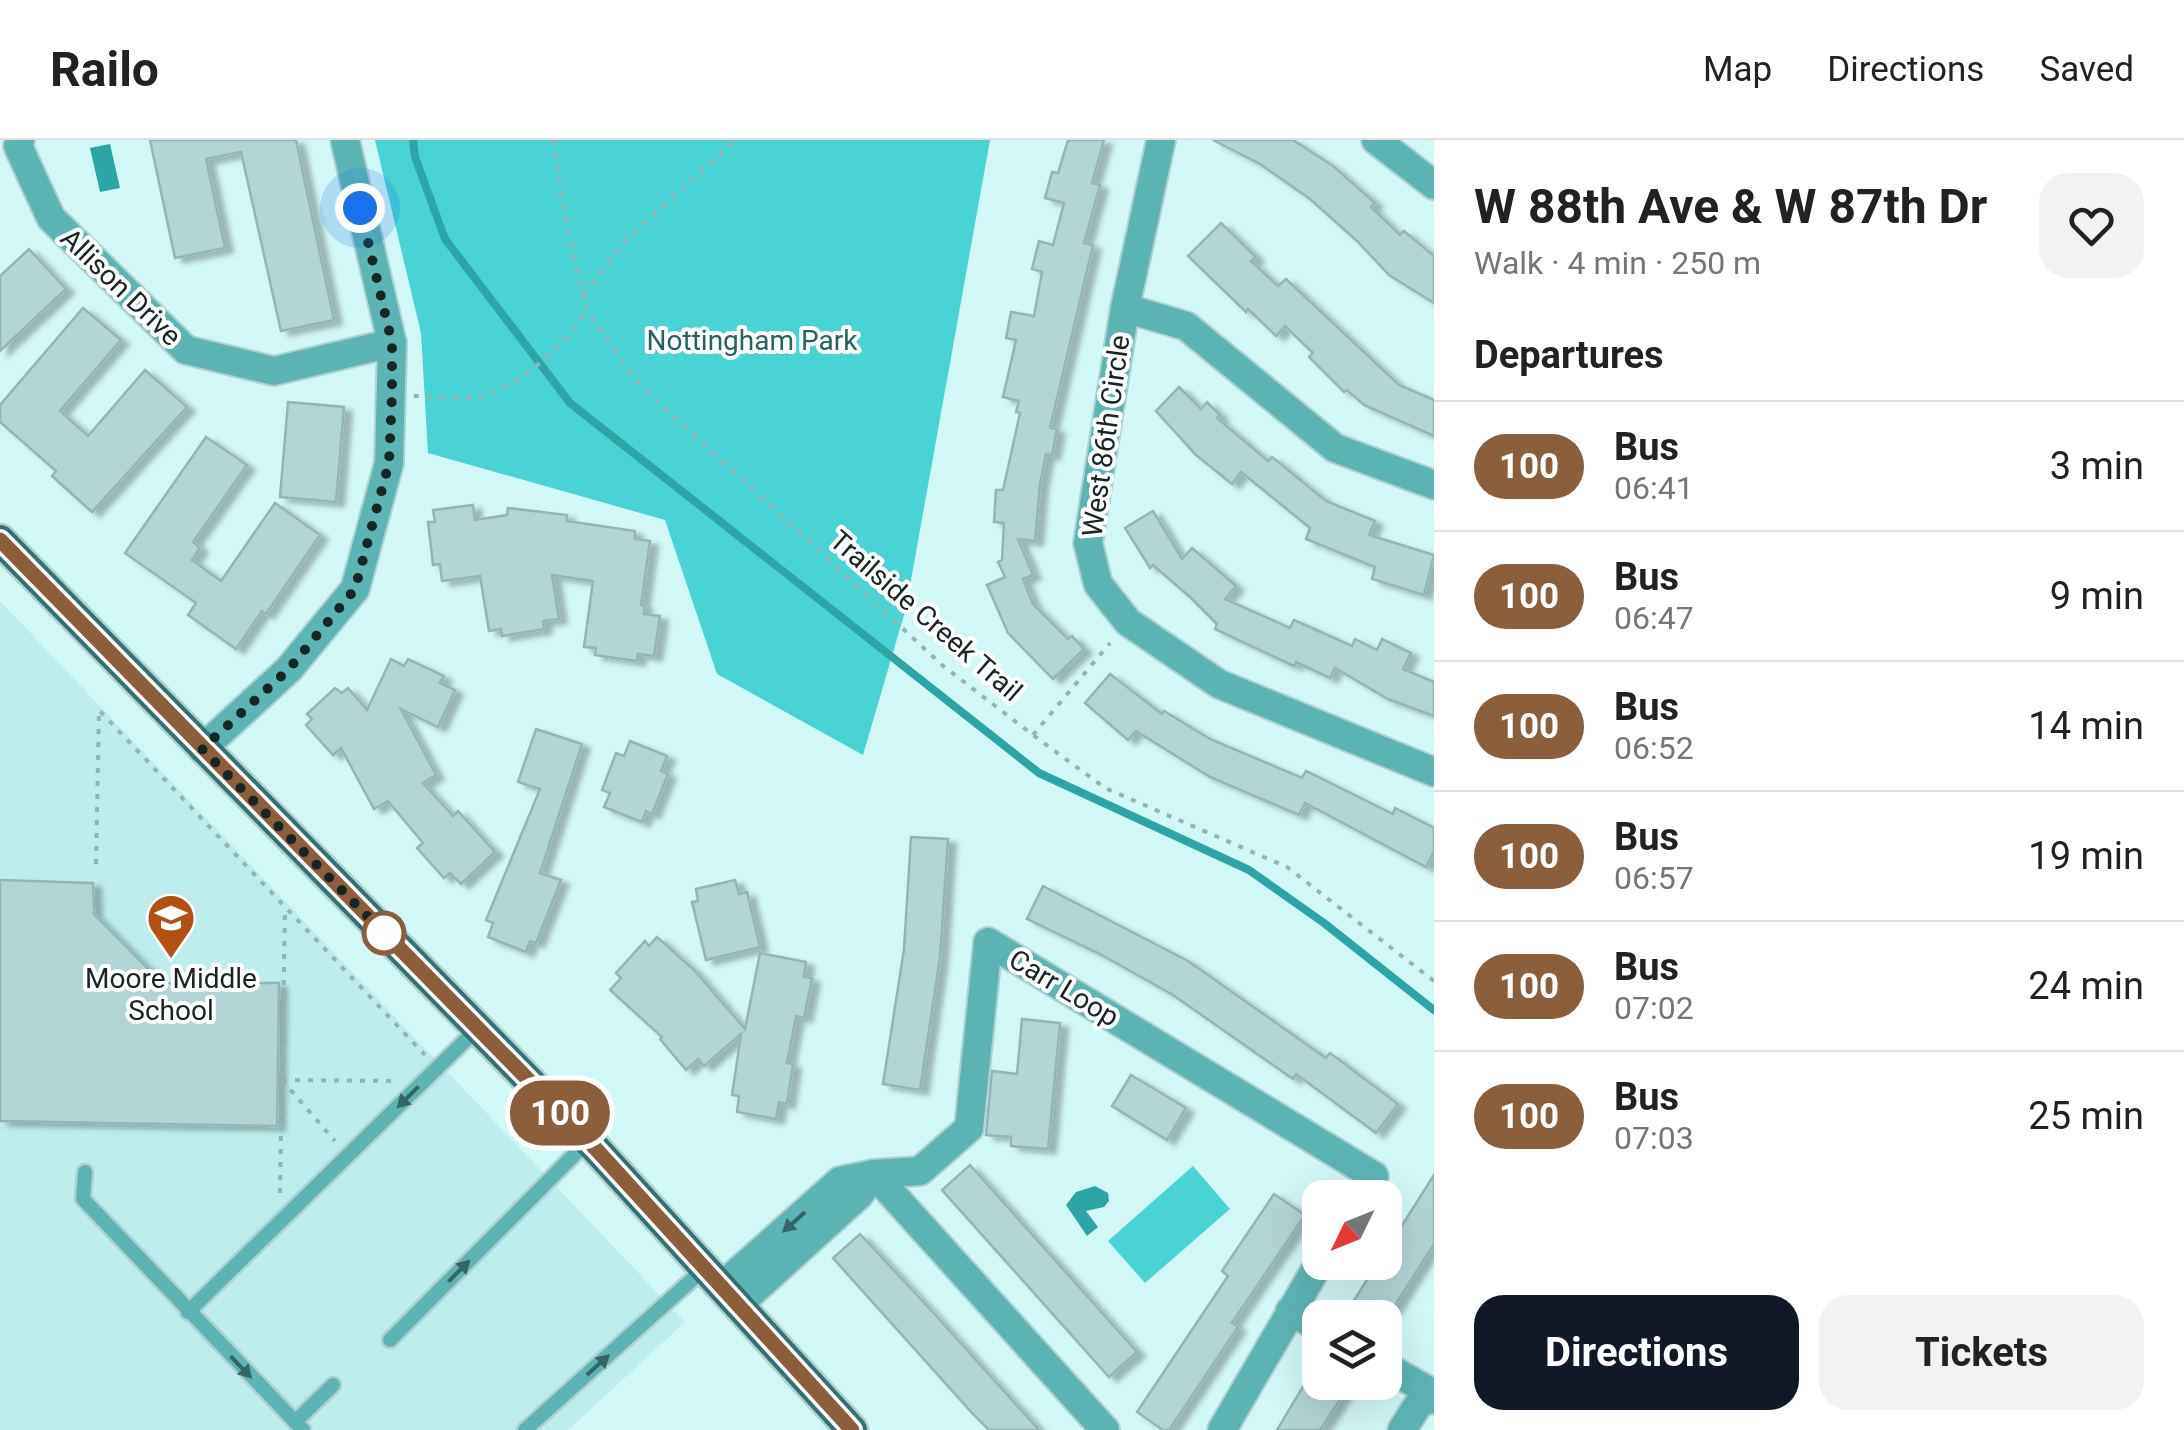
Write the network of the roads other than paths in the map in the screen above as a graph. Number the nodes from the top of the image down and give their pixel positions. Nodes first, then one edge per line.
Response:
1 (20, 140) edge
2 (345, 140) edge
3 (1161, 140) edge
4 (1376, 140) edge
5 (1434, 185) edge
6 (1125, 308) junction
7 (392, 343) junction
8 (1434, 485) edge
9 (0, 540) edge
10 (202, 749) junction
11 (1434, 772) edge
12 (477, 1028) junction
13 (588, 1141) junction
14 (84, 1172) dead end
15 (874, 1174) junction
16 (1371, 1180) edge
17 (1309, 1280) edge
18 (722, 1286) junction
19 (1290, 1311) junction
20 (188, 1312) junction
21 (1302, 1318) edge
22 (390, 1340) dead end
23 (1402, 1376) edge
24 (333, 1385) dead end
25 (1434, 1396) edge
26 (299, 1426) edge
27 (525, 1430) edge
28 (852, 1430) edge
29 (1105, 1430) edge
30 (1222, 1430) edge
31 (1402, 1430) edge

1 - 7 street, Allison Drive
2 - 7 street
3 - 6 street, West 86th Circle
4 - 5 street
6 - 8 street
6 - 11 street, West 86th Circle
7 - 10 street
9 - 10 main road
10 - 12 main road
12 - 13 main road
12 -> 20 lane
13 - 18 main road
22 -> 13 lane
14 - 20 lane
15 - 16 street, Carr Loop
15 - 18 street, Carr Loop
15 - 29 street
17 - 19 street
27 -> 18 lane
18 - 28 main road
19 - 21 street
19 - 30 street
20 -> 26 lane
23 - 25 street
24 - 26 lane
25 - 31 street

